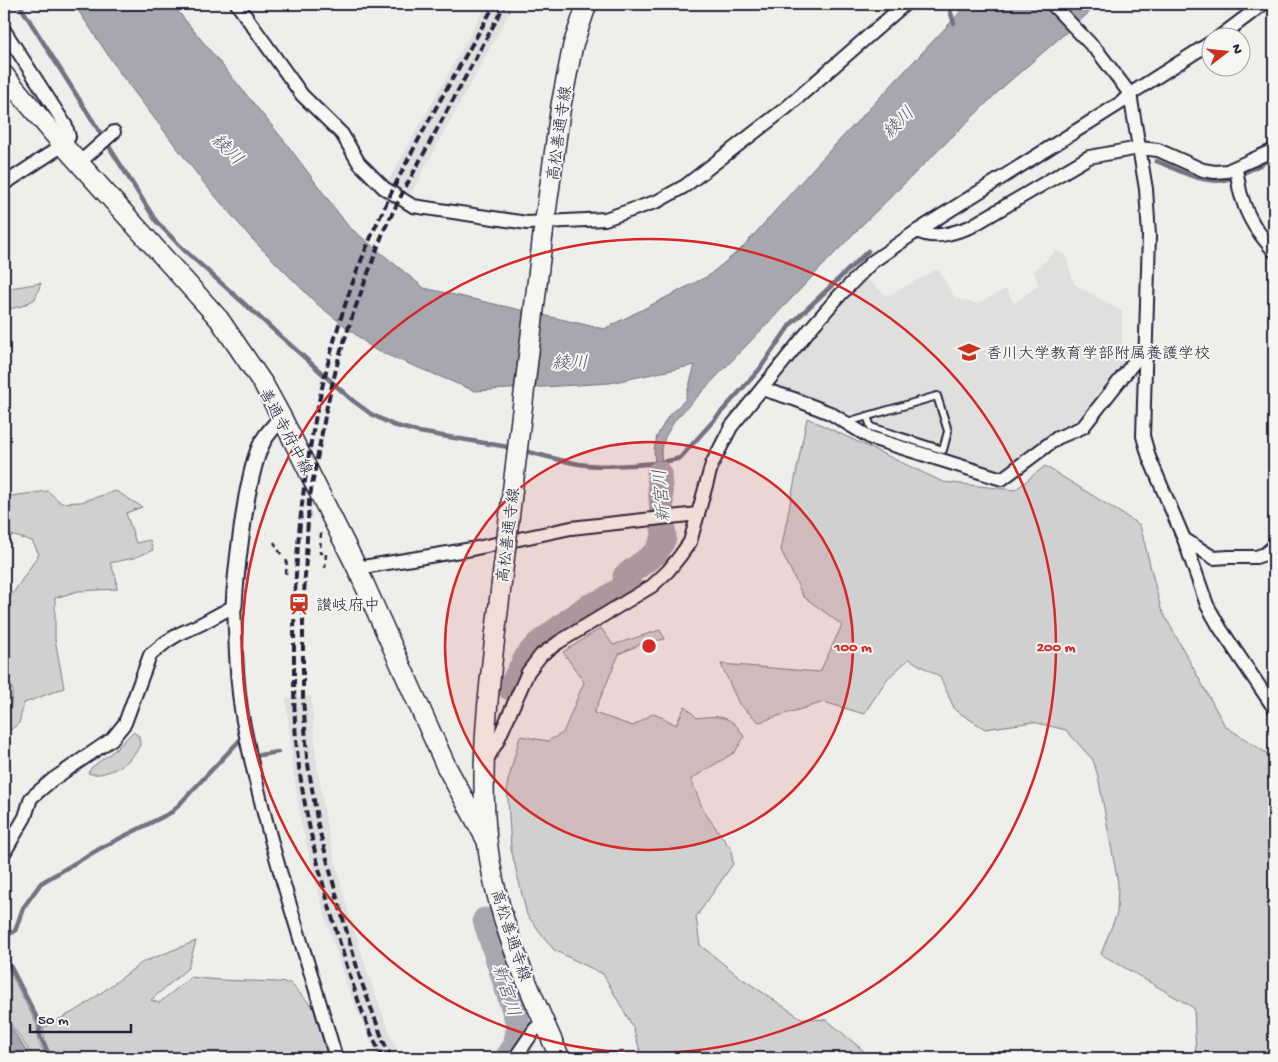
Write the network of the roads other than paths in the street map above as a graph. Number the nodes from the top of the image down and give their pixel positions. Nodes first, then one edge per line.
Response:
1 (237, 4) edge
2 (586, 4) edge
3 (905, 4) edge
4 (1052, 4) edge
5 (1263, 4) edge
6 (1231, 28) edge
7 (4, 30) edge
8 (1200, 48) edge
9 (4, 75) edge
10 (1130, 94) junction
11 (107, 138) dead end
12 (63, 145) junction
13 (1139, 148) junction
14 (1274, 150) edge
15 (79, 163) junction
16 (1237, 173) junction
17 (4, 184) edge
18 (544, 228) junction
19 (917, 231) junction
20 (1274, 251) edge
21 (1147, 356) junction
22 (762, 388) junction
23 (867, 416) junction
24 (282, 418) junction
25 (845, 423) junction
26 (698, 514) junction
27 (1184, 539) junction
28 (1274, 546) edge
29 (357, 568) junction
30 (234, 606) junction
31 (1274, 708) edge
32 (483, 767) junction
33 (451, 776) junction
34 (487, 841) junction
35 (4, 853) edge
36 (544, 1021) junction
37 (336, 1058) edge
38 (515, 1058) edge
39 (560, 1058) edge

1 - 18 street
2 - 18 main road, 高松善通寺線
3 - 18 street
4 - 10 street
5 - 6 street
7 - 12 street
8 - 10 street
9 - 12 main road, 善通寺府中線
10 - 13 street
10 - 19 street
11 - 15 street
12 - 15 main road, 善通寺府中線
12 - 17 street
13 - 16 street
13 - 19 street
13 - 21 street
14 - 16 street
15 - 24 main road, 善通寺府中線
16 - 20 street
18 - 32 main road, 高松善通寺線, bridge
19 - 22 street
21 - 25 street
21 - 27 street
22 - 25 street
22 - 26 street
23 - 23 lane
23 - 25 lane
24 - 29 main road, 善通寺府中線
24 - 30 street
26 - 29 street
26 - 32 street
27 - 28 street
27 - 31 street
29 - 33 main road, 善通寺府中線
30 - 35 street
30 - 37 street
32 - 33 main road
32 - 34 main road, 高松善通寺線
33 - 34 main road, 善通寺府中線
34 - 36 main road, 高松善通寺線
36 - 38 street
36 - 39 main road, 高松善通寺線

